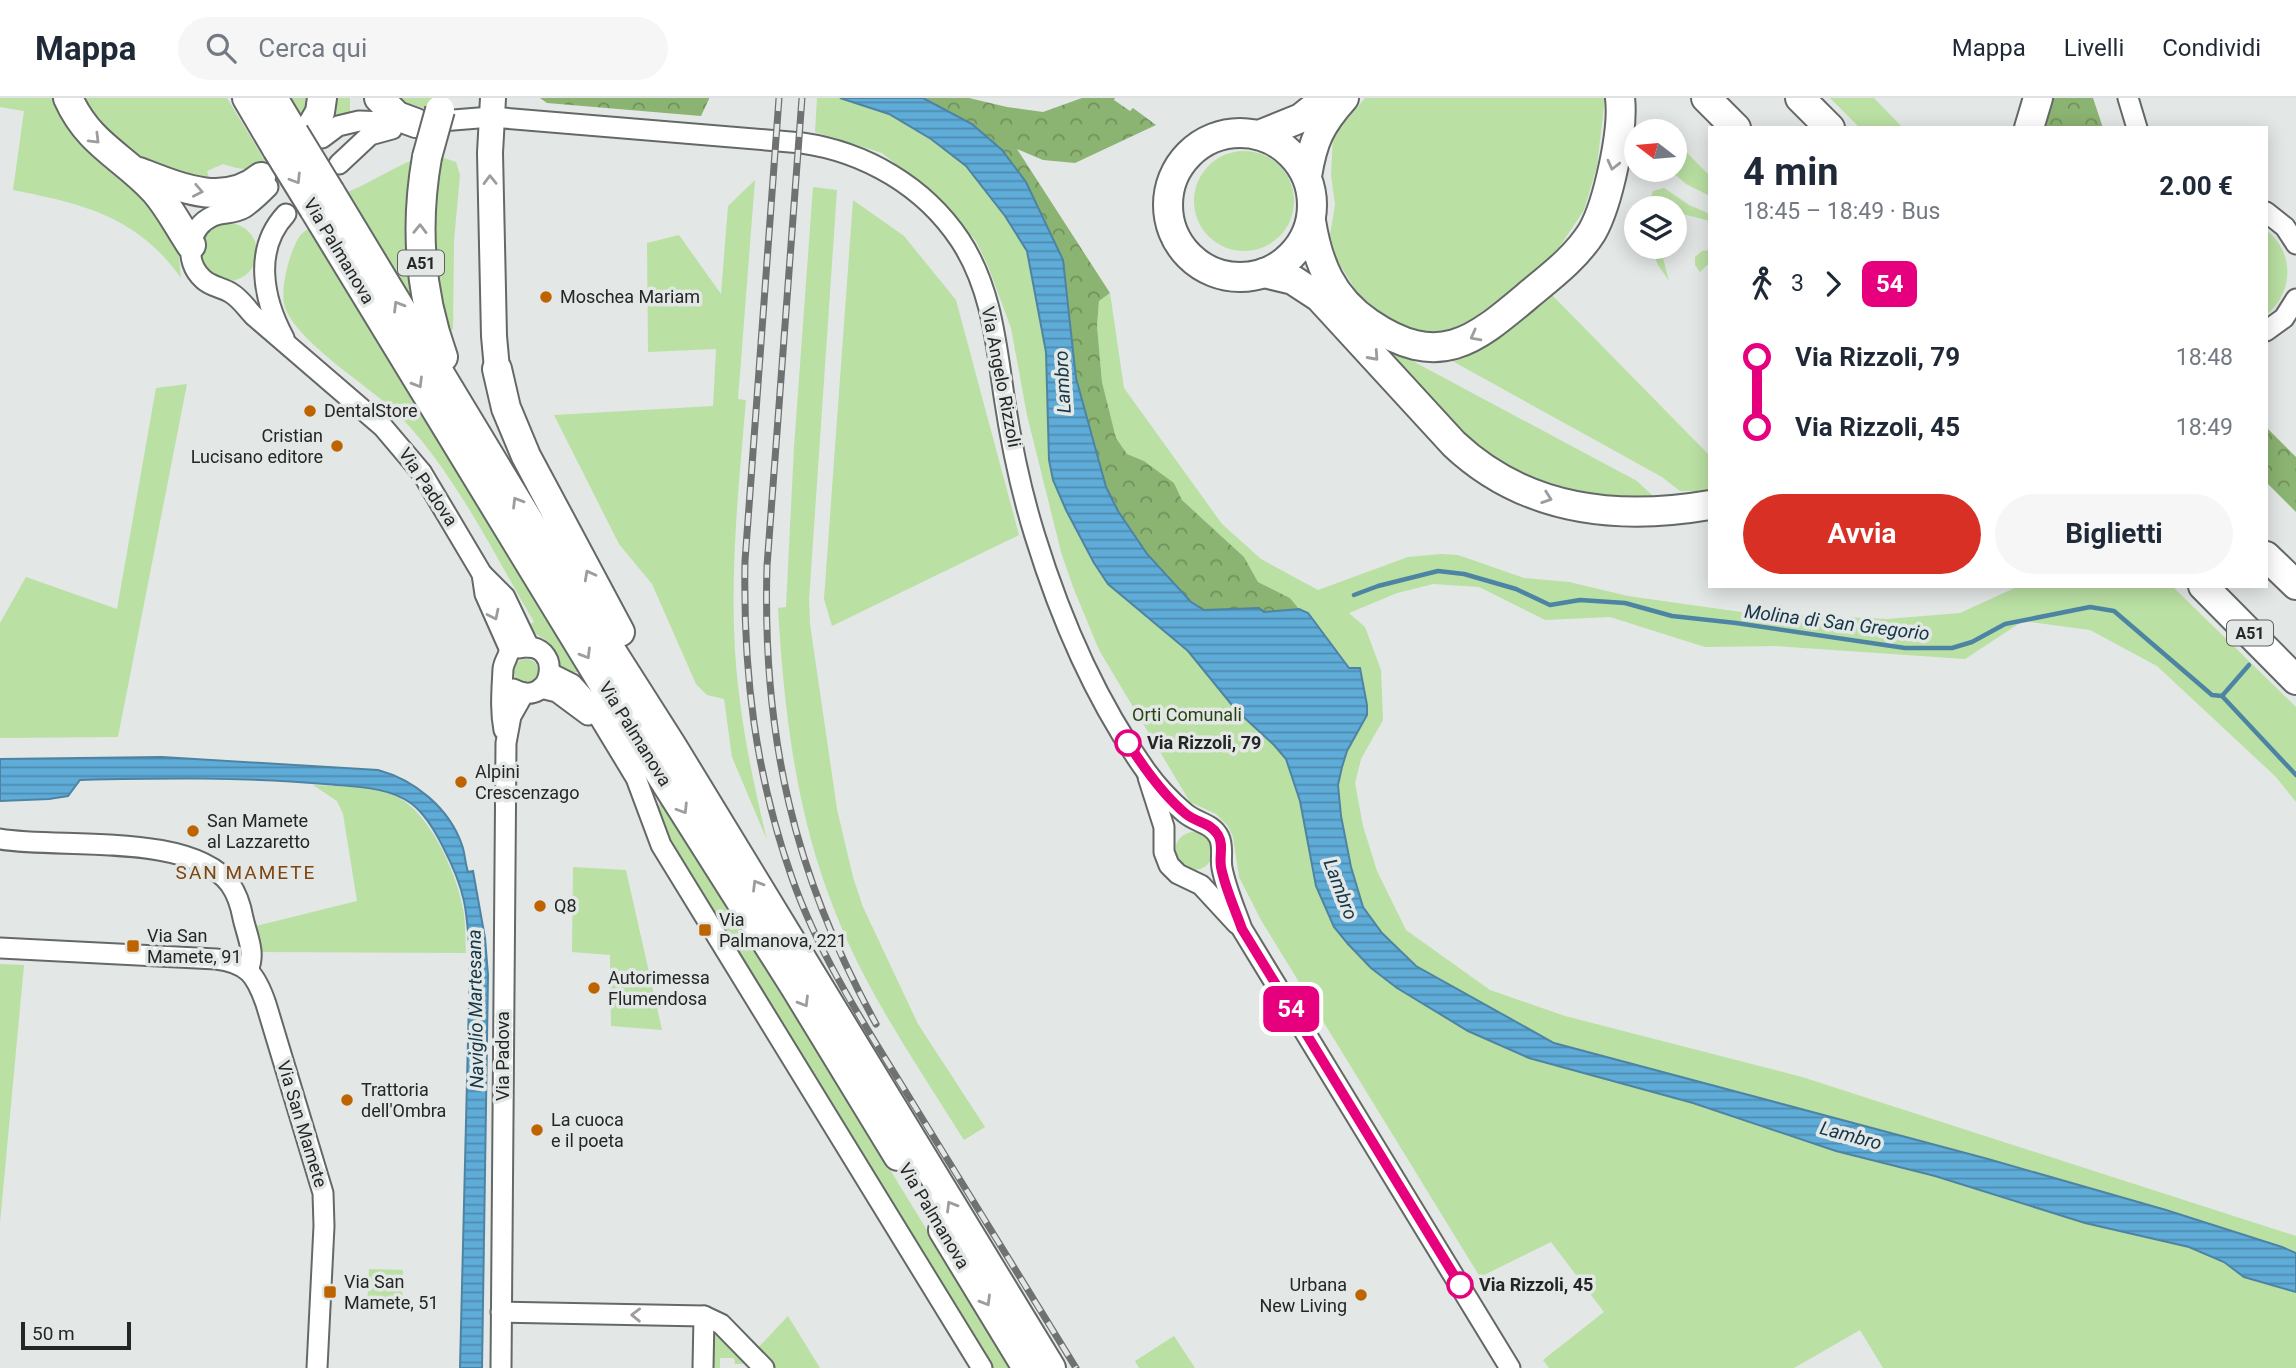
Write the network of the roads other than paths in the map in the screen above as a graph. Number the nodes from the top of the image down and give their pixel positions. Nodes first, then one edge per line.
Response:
1 (68, 98) edge
2 (247, 98) edge
3 (273, 98) edge
4 (322, 98) edge
5 (379, 98) edge
6 (1326, 98) edge
7 (1344, 98) edge
8 (1620, 98) edge
9 (1706, 98) edge
10 (1800, 98) edge
11 (2038, 98) edge
12 (2128, 98) edge
13 (492, 107) edge
14 (430, 113) edge
15 (1734, 126) edge
16 (1828, 126) edge
17 (2030, 126) edge
18 (2136, 126) edge
19 (1259, 135) junction
20 (301, 136) junction
21 (339, 164) dead end
22 (134, 169) junction
23 (1307, 176) junction
24 (264, 182) joint
25 (328, 211) junction
26 (286, 214) dead end
27 (2268, 214) edge
28 (1311, 221) junction
29 (2296, 244) edge
30 (191, 245) junction
31 (1264, 273) junction
32 (2296, 299) edge
33 (2268, 330) edge
34 (298, 354) junction
35 (497, 369) joint
36 (471, 427) junction
37 (1708, 505) edge
38 (2268, 558) edge
39 (482, 574) junction
40 (2296, 585) edge
41 (2205, 588) edge
42 (529, 647) junction
43 (509, 654) junction
44 (504, 677) junction
45 (2296, 680) edge
46 (539, 685) junction
47 (506, 743) junction
48 (672, 746) junction
49 (1147, 773) junction
50 (1200, 822) junction
51 (0, 839) edge
52 (1165, 844) junction
53 (1221, 853) junction
54 (1186, 877) junction
55 (1242, 929) junction
56 (0, 948) edge
57 (248, 970) junction
58 (501, 1312) junction
59 (704, 1316) junction
60 (317, 1368) edge
61 (501, 1368) edge
62 (703, 1368) edge
63 (764, 1368) edge
64 (982, 1368) edge
65 (1027, 1368) edge
66 (1051, 1368) edge
67 (1510, 1368) edge

1 -> 22 highway
2 - 20 highway, Via Palmanova
3 - 20 highway, Via Palmanova
4 - 20 highway
5 - 14 highway
6 - 19 highway
7 - 23 highway
8 -> 28 highway
9 - 15 highway
10 - 16 highway
11 - 17 highway
12 - 18 street
13 - 14 street, Via Angelo Rizzoli
35 -> 13 main road
13 - 49 street, Via Angelo Rizzoli
14 - 20 street, Via Angelo Rizzoli
14 - 21 street, Via Angelo Rizzoli
36 -> 14 highway, A51, bridge
19 - 23 highway
19 - 31 highway
20 - 25 highway, Via Palmanova, bridge
22 -> 24 highway
22 - 30 highway
23 - 28 highway
24 - 30 street
36 -> 25 highway, Via Palmanova
25 -> 65 highway, Via Palmanova
26 - 34 street, Via Padova
27 - 29 street
28 - 31 highway
30 - 34 street, Via Padova
31 -> 37 highway
32 - 33 street
34 - 39 street, Via Padova
48 -> 35 highway
48 -> 36 highway, Via Palmanova
38 - 40 highway
39 - 42 street, Via Padova
39 -> 43 street, Via Padova
41 - 45 highway, A51
42 - 43 street
42 - 46 street, Via Palmanova
43 - 44 street, Via Padova
44 - 46 street
44 - 47 street, Via Padova
46 - 47 street, Via Padova
46 - 64 street, Via Palmanova
47 - 58 street, Via Padova
66 -> 48 highway, Via Palmanova
49 - 50 street, Via Angelo Rizzoli
49 - 52 street, Via Angelo Rizzoli
50 - 52 street
50 - 53 street, Via Angelo Rizzoli
51 - 57 street, Via San Mamete
52 - 54 street, Via Angelo Rizzoli
53 - 54 street
53 - 55 street, Via Angelo Rizzoli
54 - 55 street, Via Angelo Rizzoli
55 - 67 street, Via Angelo Rizzoli
56 - 57 street
57 - 60 street, Via San Mamete
59 -> 58 street
58 - 61 street, Via Padova
59 - 62 street
59 - 63 street

